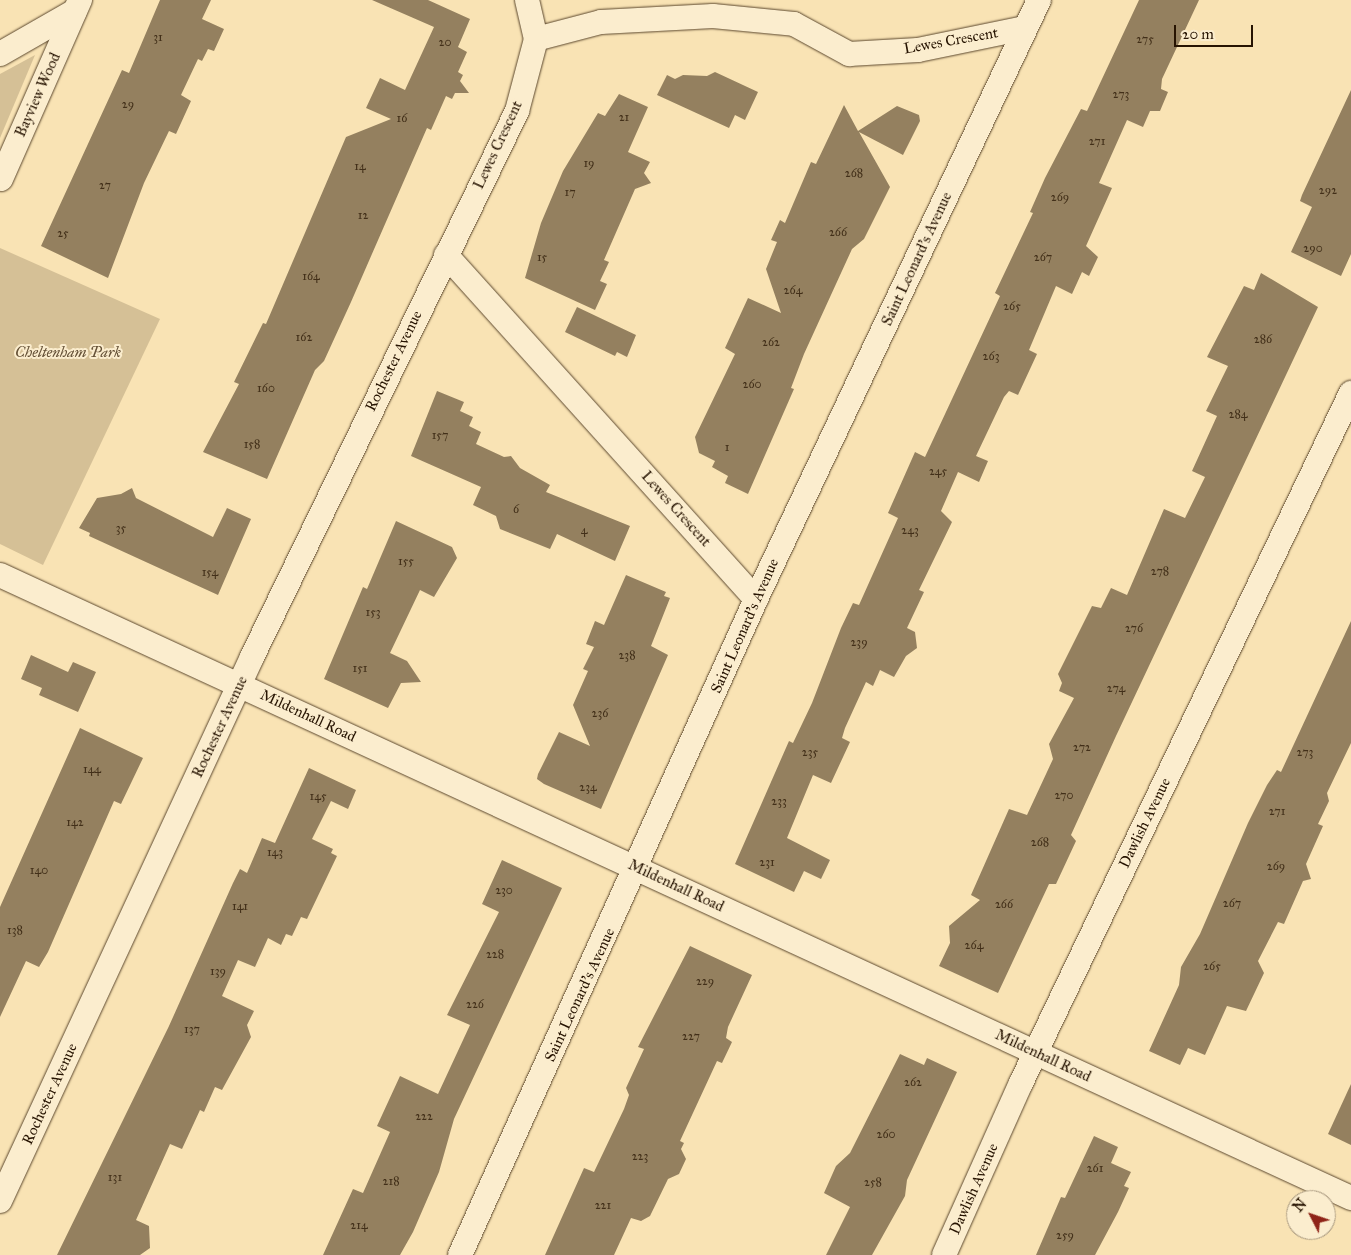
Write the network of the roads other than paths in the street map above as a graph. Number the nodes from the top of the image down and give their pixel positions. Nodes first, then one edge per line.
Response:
1 (527, 0) edge
2 (1039, 0) edge
3 (78, 5) edge
4 (1026, 28) junction
5 (536, 40) junction
6 (0, 54) edge
7 (1, 178) edge
8 (446, 255) junction
9 (1351, 393) edge
10 (0, 575) edge
11 (756, 599) junction
12 (239, 684) junction
13 (638, 868) junction
14 (1036, 1053) junction
15 (1351, 1198) edge
16 (0, 1201) edge
17 (460, 1255) edge
18 (944, 1255) edge

1 - 5 street
2 - 4 street, Saint Leonard's Avenue
3 - 6 street, Bayview Wood
3 - 7 street, Bayview Wood
4 - 5 street, Lewes Crescent
4 - 11 street, Saint Leonard's Avenue
5 - 8 street, Lewes Crescent
8 - 11 street, Lewes Crescent
8 - 12 street, Rochester Avenue
9 - 14 street, Dawlish Avenue
10 - 12 street, Mildenhall Road
11 - 13 street, Saint Leonard's Avenue
12 - 13 street, Mildenhall Road
12 - 16 street, Rochester Avenue
13 - 14 street, Mildenhall Road
13 - 17 street, Saint Leonard's Avenue
14 - 15 street, Mildenhall Road
14 - 18 street, Dawlish Avenue

